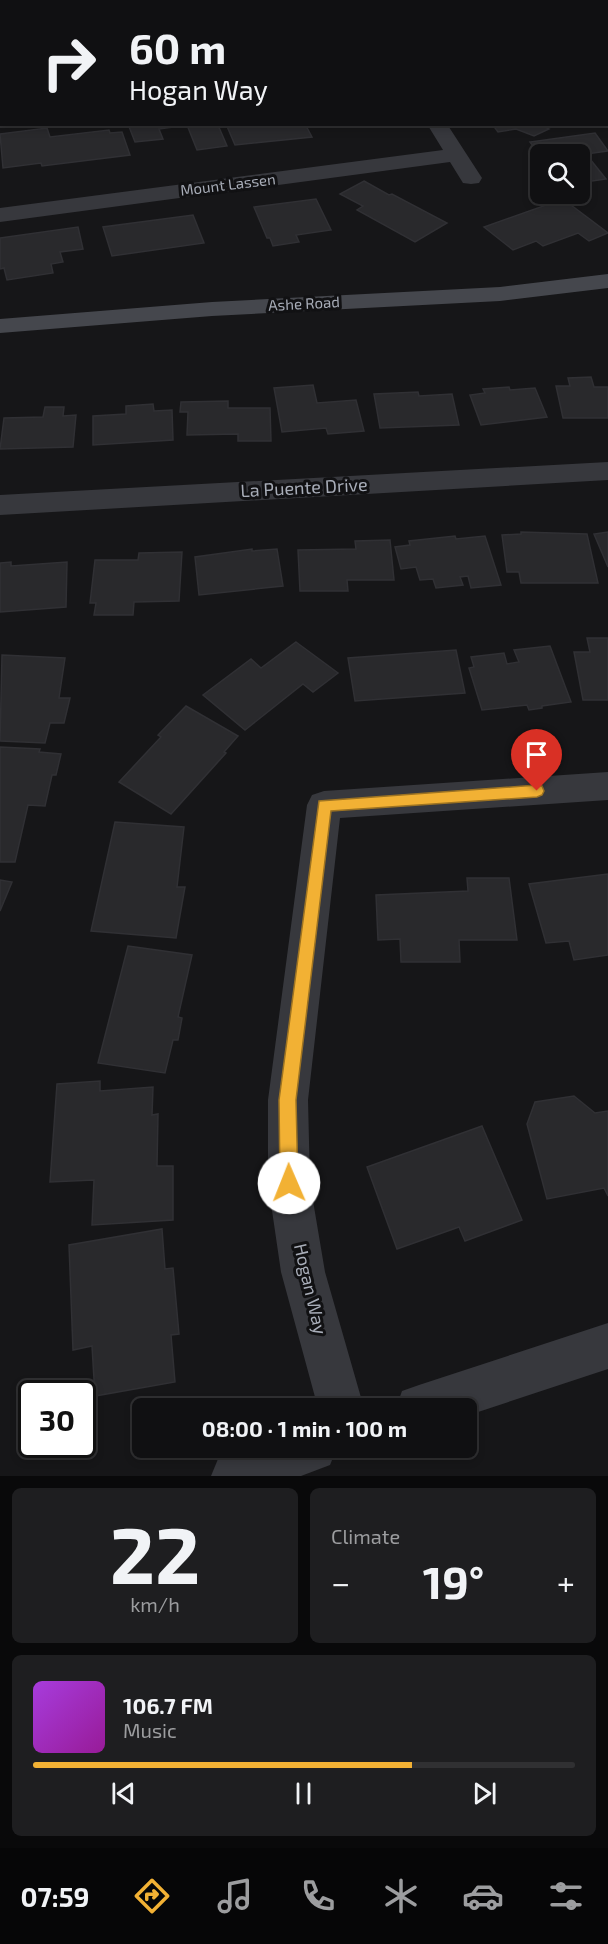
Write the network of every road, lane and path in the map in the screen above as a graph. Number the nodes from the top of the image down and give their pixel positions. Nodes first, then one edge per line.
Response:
1 (437, 126) edge
2 (456, 155) junction
3 (471, 178) dead end
4 (0, 215) edge
5 (608, 281) edge
6 (0, 326) edge
7 (608, 471) edge
8 (0, 505) edge
9 (608, 786) edge
10 (608, 1346) edge
11 (338, 1398) edge
12 (449, 1398) edge
13 (285, 1458) edge
14 (235, 1476) edge

1 - 2 street
2 - 3 street
2 - 4 street, Mount Lassen
5 - 6 street, Ashe Road
7 - 8 street, La Puente Drive
9 - 11 street, Hogan Way
10 - 12 street
13 - 14 street

